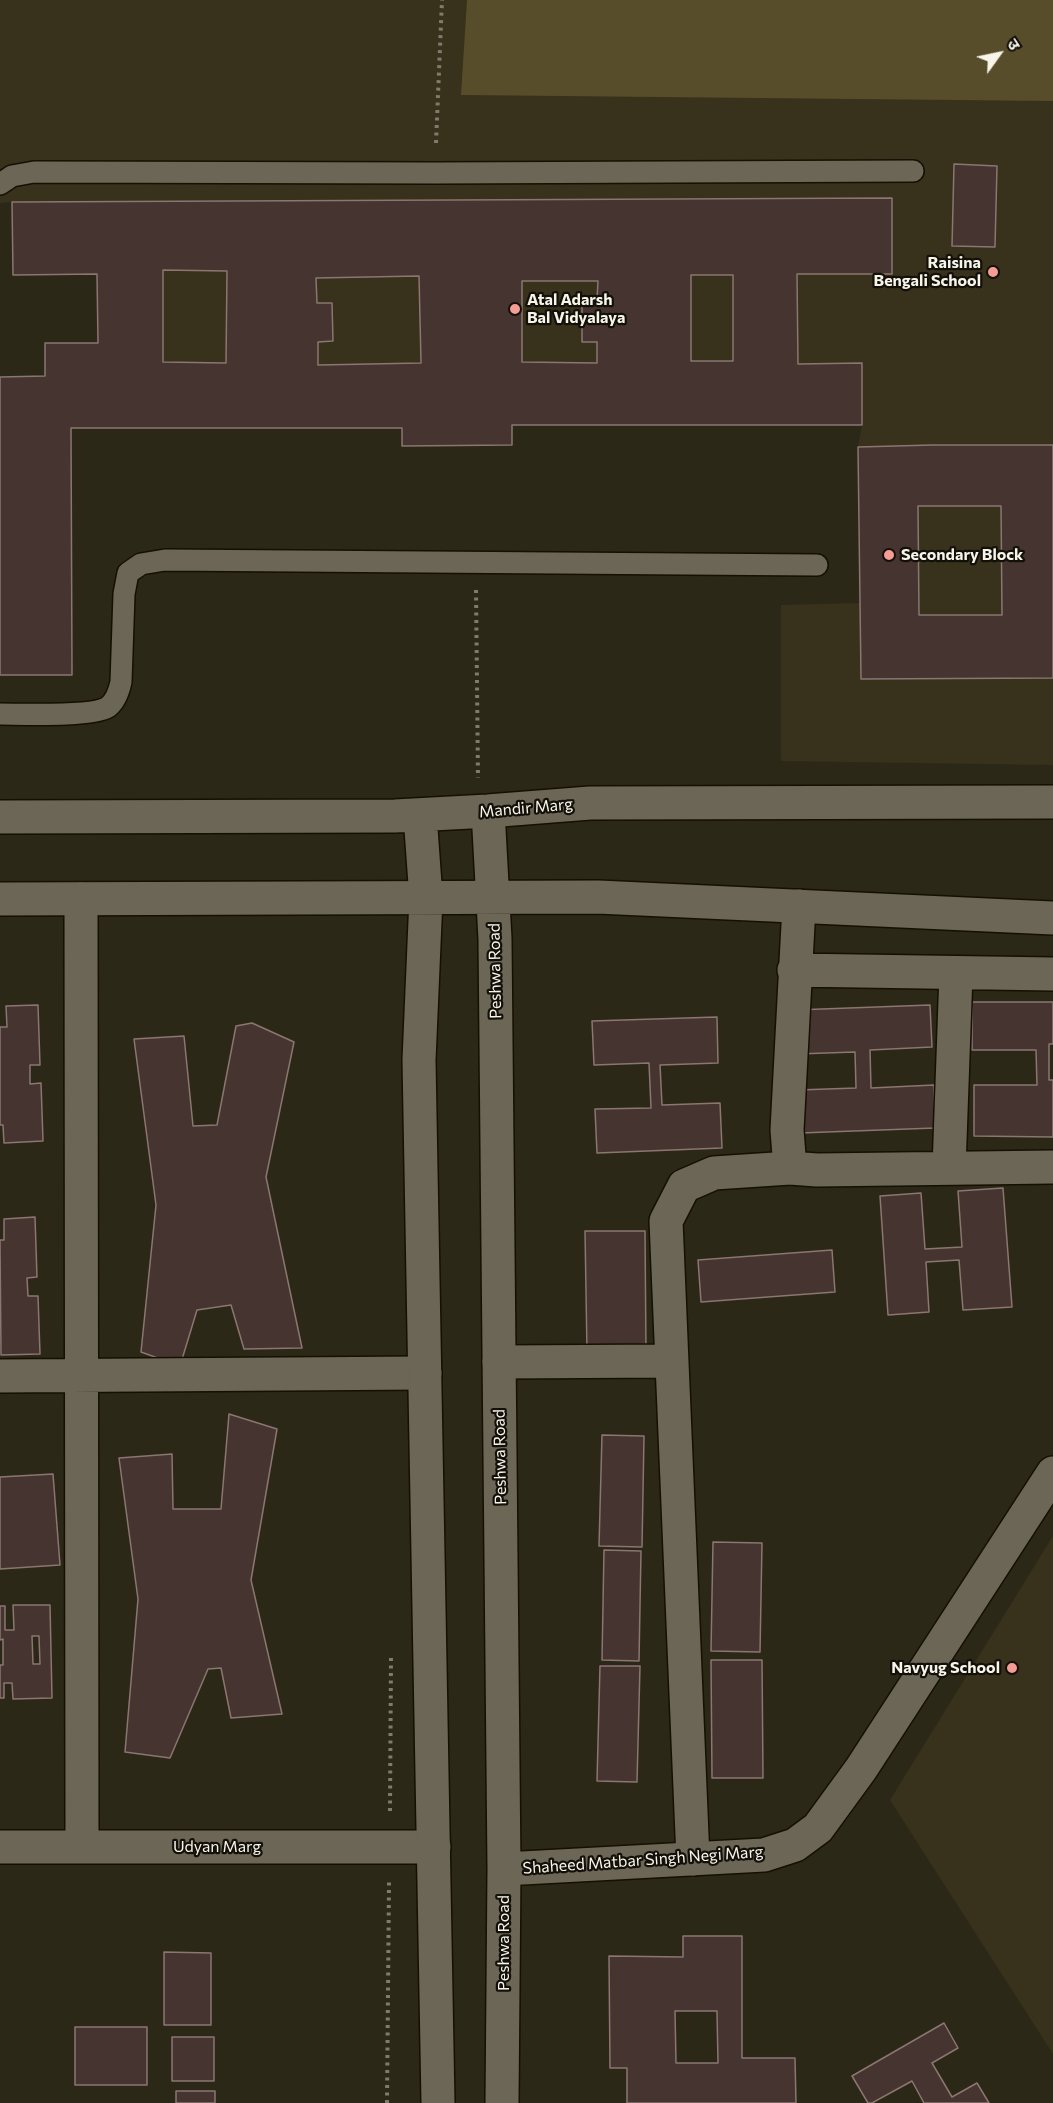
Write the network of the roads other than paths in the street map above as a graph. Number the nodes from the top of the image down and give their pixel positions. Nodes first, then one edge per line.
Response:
1 (913, 171) dead end
2 (0, 184) edge
3 (817, 565) dead end
4 (0, 714) edge
5 (1053, 802) edge
6 (488, 811) junction
7 (420, 815) junction
8 (0, 818) edge
9 (426, 898) junction
10 (493, 898) junction
11 (0, 899) edge
12 (81, 899) junction
13 (799, 906) junction
14 (1053, 918) edge
15 (794, 970) junction
16 (956, 972) junction
17 (1053, 974) edge
18 (1053, 1167) edge
19 (790, 1168) junction
20 (949, 1168) junction
21 (672, 1361) junction
22 (499, 1362) junction
23 (425, 1373) junction
24 (81, 1375) junction
25 (0, 1376) edge
26 (1053, 1473) edge
27 (0, 1847) edge
28 (82, 1847) junction
29 (434, 1847) junction
30 (693, 1859) junction
31 (504, 1869) junction
32 (438, 2103) edge
33 (502, 2103) edge

1 - 2 lane
3 - 4 lane
5 - 6 street, Mandir Marg
6 - 7 street, Mandir Marg
6 - 10 street, Peshwa Road
7 - 8 street, Mandir Marg
7 - 9 street
9 - 10 street
9 - 12 street
9 - 23 street
10 - 13 street
10 - 22 street, Peshwa Road
11 - 12 street
12 - 24 street
13 - 14 street
13 - 15 street
15 - 16 street
15 - 19 street
16 - 17 street
16 - 20 street
18 - 20 street
19 - 20 street
19 - 21 street
21 - 22 street
21 - 30 street
22 - 31 street, Peshwa Road
23 - 24 street
23 - 29 street
24 - 25 street
24 - 28 street
26 - 30 street, Shaheed Matbar Singh Negi Marg
27 - 28 street, Udyan Marg
28 - 29 street, Udyan Marg
29 - 32 street
30 - 31 street, Shaheed Matbar Singh Negi Marg
31 - 33 street, Peshwa Road

